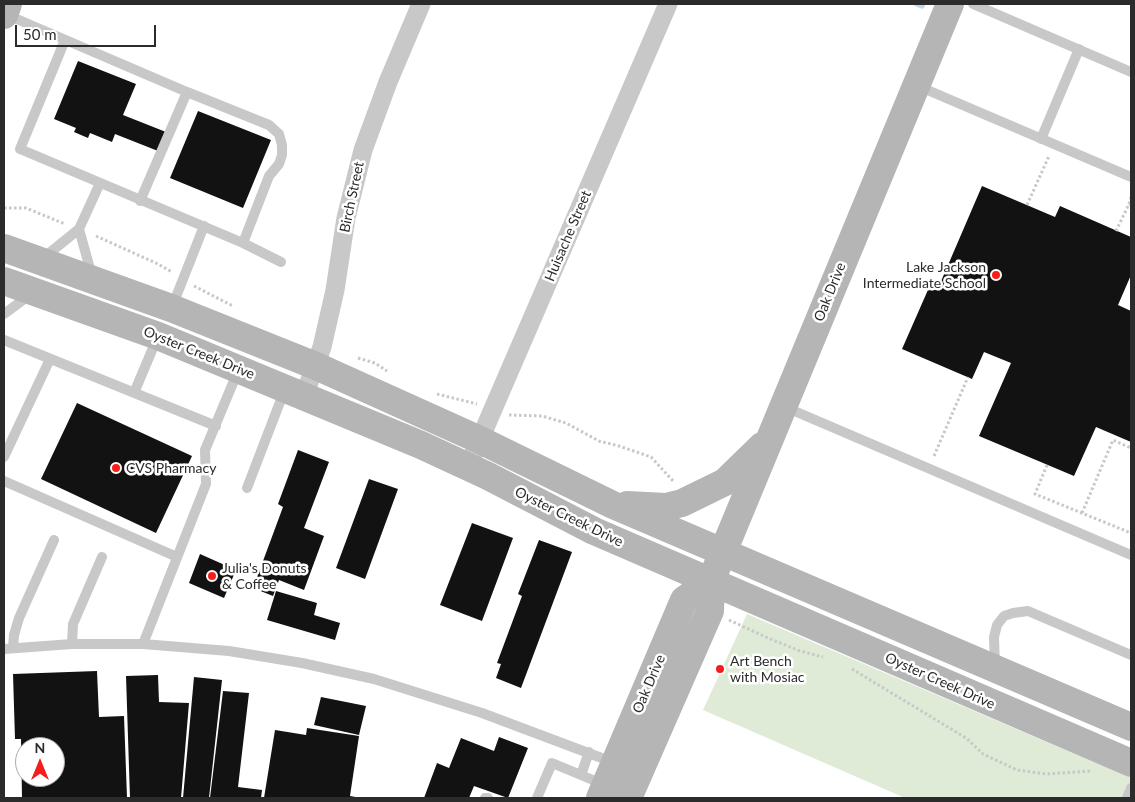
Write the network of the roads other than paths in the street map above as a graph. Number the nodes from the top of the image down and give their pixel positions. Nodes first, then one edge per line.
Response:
1 (8, 4) edge
2 (420, 4) edge
3 (668, 4) edge
4 (950, 4) edge
5 (973, 4) edge
6 (4, 15) edge
7 (65, 40) junction
8 (1078, 49) junction
9 (1131, 72) edge
10 (916, 85) junction
11 (187, 92) junction
12 (1041, 138) junction
13 (1131, 177) edge
14 (100, 183) junction
15 (140, 201) junction
16 (204, 226) junction
17 (79, 229) junction
18 (243, 243) junction
19 (4, 248) edge
20 (40, 261) junction
21 (281, 262) dead end
22 (93, 279) junction
23 (4, 281) edge
24 (34, 293) junction
25 (171, 308) junction
26 (4, 314) edge
27 (158, 336) junction
28 (4, 340) edge
29 (50, 359) junction
30 (316, 366) junction
31 (239, 368) junction
32 (134, 392) junction
33 (295, 392) junction
34 (783, 406) junction
35 (216, 426) junction
36 (480, 440) junction
37 (768, 440) junction
38 (4, 457) edge
39 (468, 467) junction
40 (4, 481) edge
41 (247, 488) dead end
42 (613, 505) junction
43 (54, 540) dead end
44 (723, 552) junction
45 (1131, 555) edge
46 (102, 557) dead end
47 (177, 557) junction
48 (711, 582) junction
49 (72, 644) junction
50 (143, 644) junction
51 (8, 648) edge
52 (1131, 655) edge
53 (995, 668) junction
54 (1131, 727) edge
55 (589, 752) junction
56 (1131, 763) edge
57 (581, 775) junction
58 (621, 779) edge
59 (1131, 788) edge
60 (536, 798) edge
61 (1126, 798) edge

1 - 6 main road
2 - 30 street, Birch Street
3 - 36 street, Huisache Street
4 - 10 main road, Oak Drive
5 - 8 lane
6 - 7 lane
7 - 11 lane
7 - 14 lane
8 - 9 lane
8 - 12 lane
10 - 12 lane
10 - 34 main road, Oak Drive
11 - 15 lane
11 - 18 lane
12 - 13 lane
14 - 15 lane
14 - 17 lane
15 - 16 lane
16 - 18 lane
16 - 25 lane
17 - 20 lane
17 - 22 lane
18 - 21 lane
19 - 20 main road
20 - 22 main road
22 - 25 main road
23 - 24 main road, Oyster Creek Drive
24 - 26 lane
24 - 27 main road, Oyster Creek Drive
25 - 30 main road
27 - 31 main road, Oyster Creek Drive
27 - 32 lane
28 - 29 lane
29 - 32 lane
29 - 38 lane
30 - 33 street, Birch Street
30 - 36 main road
31 - 33 main road, Oyster Creek Drive
31 - 35 lane
32 - 35 lane
33 - 39 main road, Oyster Creek Drive
33 - 41 lane
34 - 37 main road, Oak Drive
34 - 45 lane
35 - 47 lane
36 - 39 street, Huisache Street
36 - 42 main road
37 - 42 main road
37 - 44 main road, Oak Drive
39 - 48 main road, Oyster Creek Drive
40 - 47 lane
42 - 44 main road
43 - 51 lane
44 - 48 main road, Oak Drive
44 - 53 main road
46 - 49 lane
47 - 50 lane
48 - 56 main road, Oyster Creek Drive
48 - 58 main road, Oak Drive
49 - 50 lane
49 - 51 lane
50 - 55 lane
52 - 53 lane
53 - 54 main road
55 - 57 lane
55 - 58 lane
57 - 58 lane
57 - 60 lane
59 - 61 lane

